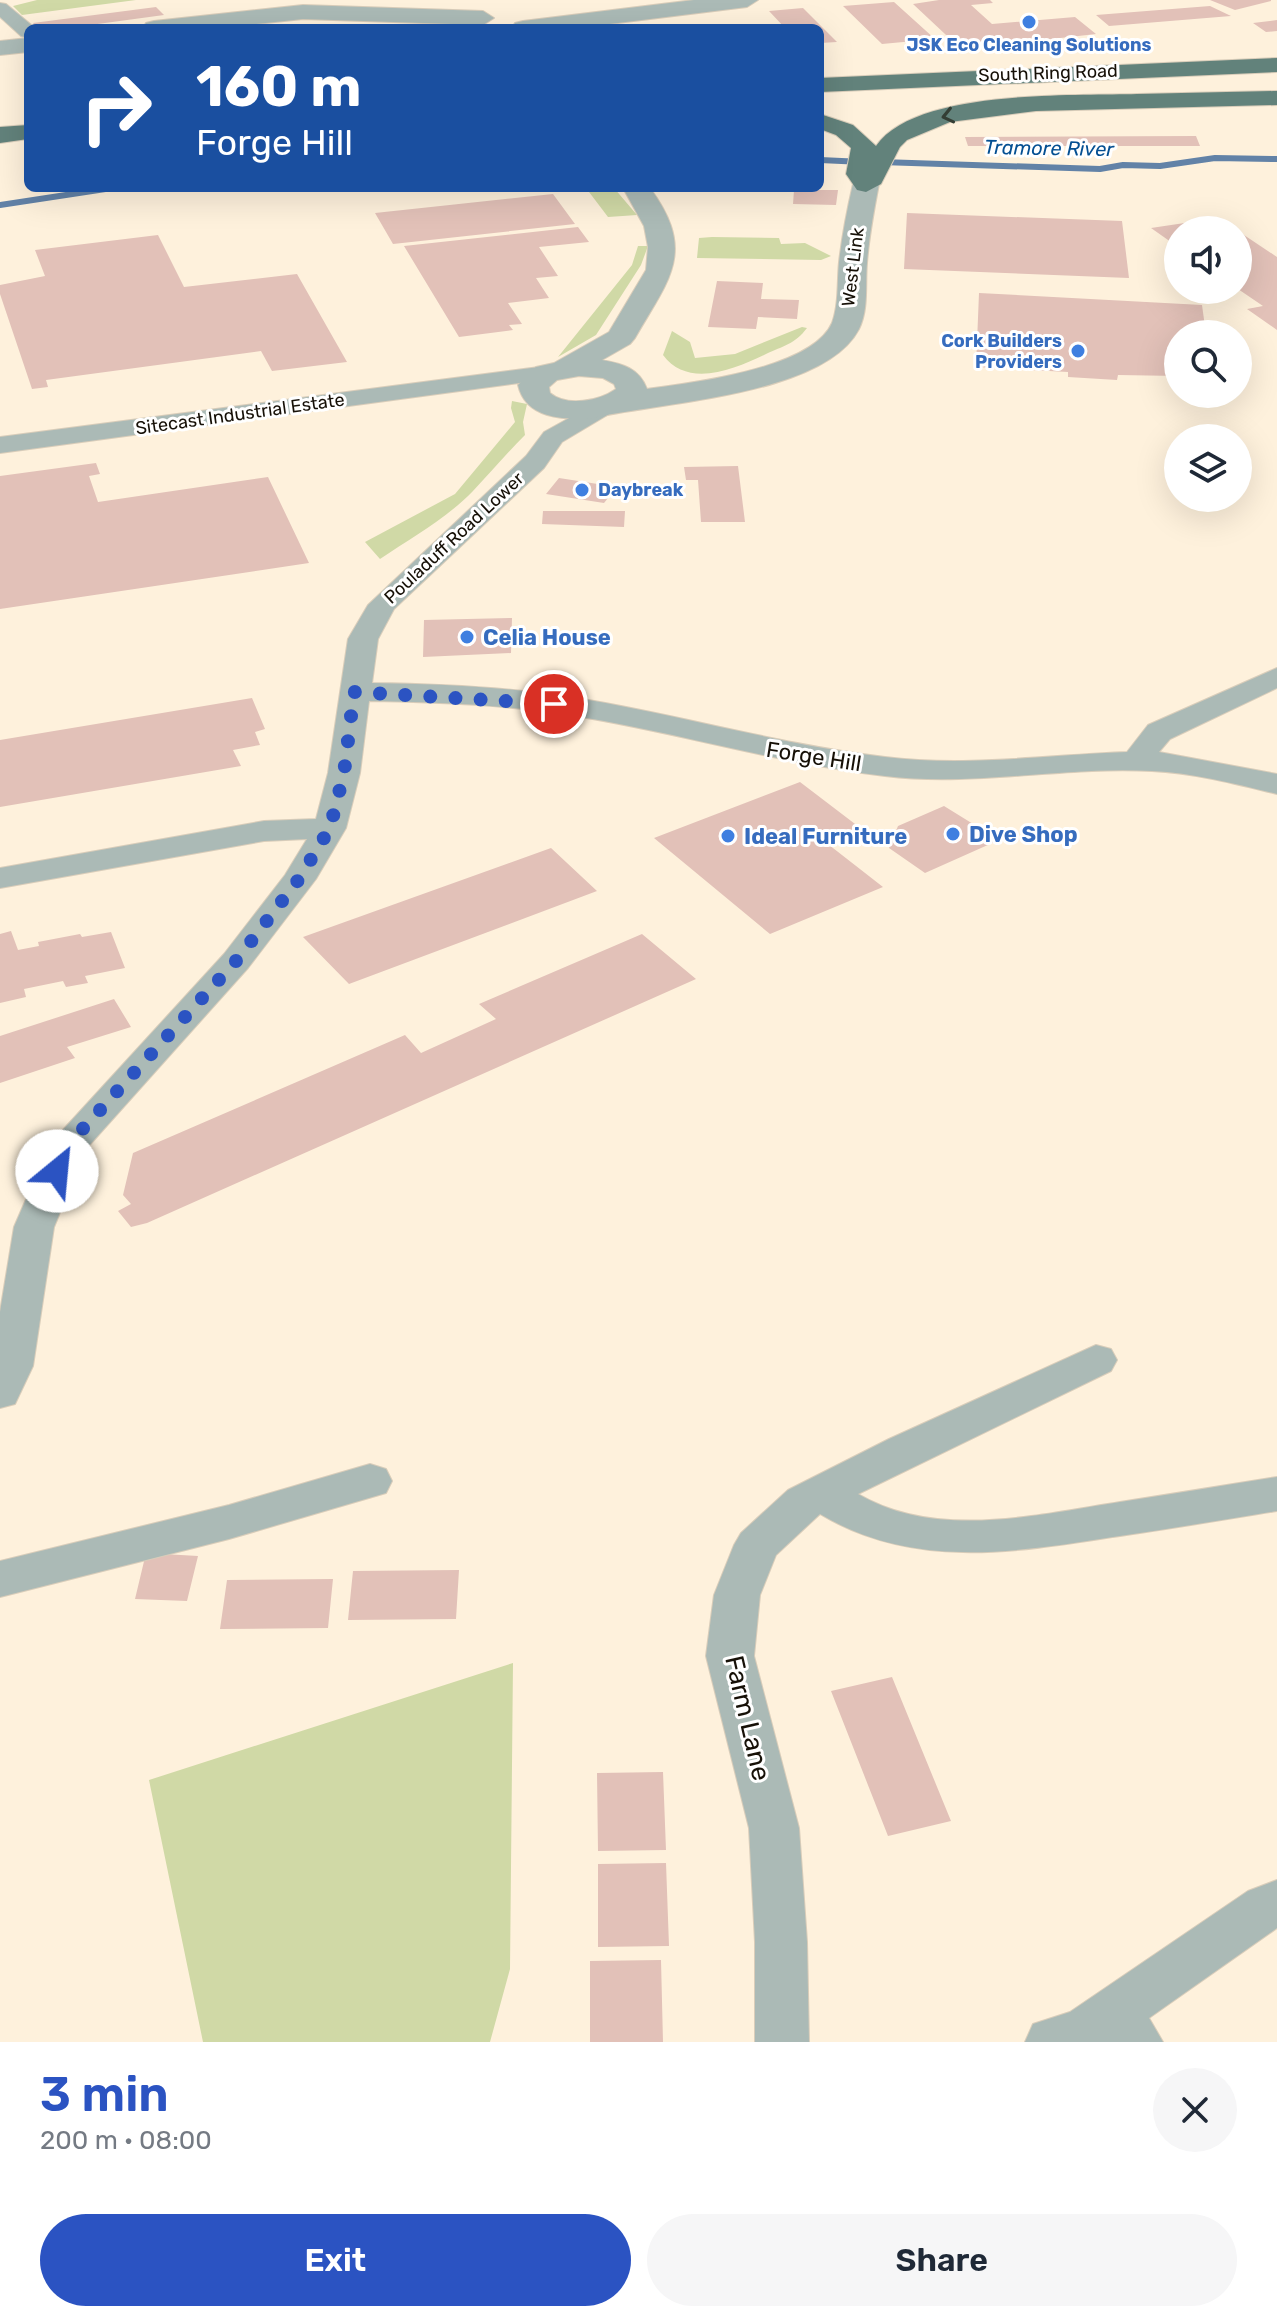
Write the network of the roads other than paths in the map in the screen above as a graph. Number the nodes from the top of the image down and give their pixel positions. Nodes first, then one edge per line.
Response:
1 (747, 0) edge
2 (0, 8) edge
3 (502, 20) edge
4 (191, 24) edge
5 (24, 29) edge
6 (24, 45) edge
7 (0, 48) edge
8 (1277, 48) edge
9 (1277, 64) edge
10 (824, 66) edge
11 (1188, 74) junction
12 (1277, 82) edge
13 (824, 85) edge
14 (942, 92) junction
15 (1277, 98) edge
16 (824, 99) edge
17 (824, 122) edge
18 (24, 132) edge
19 (0, 135) edge
20 (24, 147) edge
21 (0, 149) edge
22 (866, 184) junction
23 (639, 192) edge
24 (620, 338) junction
25 (551, 387) junction
26 (617, 391) junction
27 (553, 437) junction
28 (0, 445) edge
29 (1277, 677) edge
30 (354, 692) junction
31 (1136, 761) junction
32 (1277, 784) edge
33 (330, 828) junction
34 (0, 878) edge
35 (1096, 1360) dead end
36 (6, 1380) edge
37 (370, 1481) dead end
38 (821, 1493) junction
39 (1277, 1494) edge
40 (0, 1579) edge
41 (1277, 1903) edge
42 (1124, 2028) edge
43 (782, 2042) edge
44 (1052, 2042) edge

1 - 3 street
2 - 5 street
3 - 4 street
6 - 7 street
8 - 10 highway
9 - 11 highway, South Ring Road
11 - 12 highway
11 - 13 highway, South Ring Road
11 - 14 highway, South Ring Road
12 - 14 highway
14 - 16 highway, South Ring Road
15 -> 22 highway
17 - 22 highway
18 - 19 highway
20 - 21 highway
22 - 26 street, West Link
23 - 24 street
24 - 25 street
24 - 26 street
25 - 26 street
25 - 26 street
25 - 27 street
25 - 28 street, Sitecast Industrial Estate
26 - 27 street, Pouladuff Road Lower
27 - 30 street, Pouladuff Road Lower
29 - 31 street
30 - 31 street, Forge Hill
30 - 33 street, Pouladuff Road Lower
31 - 32 street, Forge Hill
33 - 34 street
33 - 36 street, Pouladuff Road Lower
35 - 38 street, Farm Lane
37 - 40 street
38 - 39 street
38 - 43 street, Farm Lane
41 - 42 street
42 - 44 street

